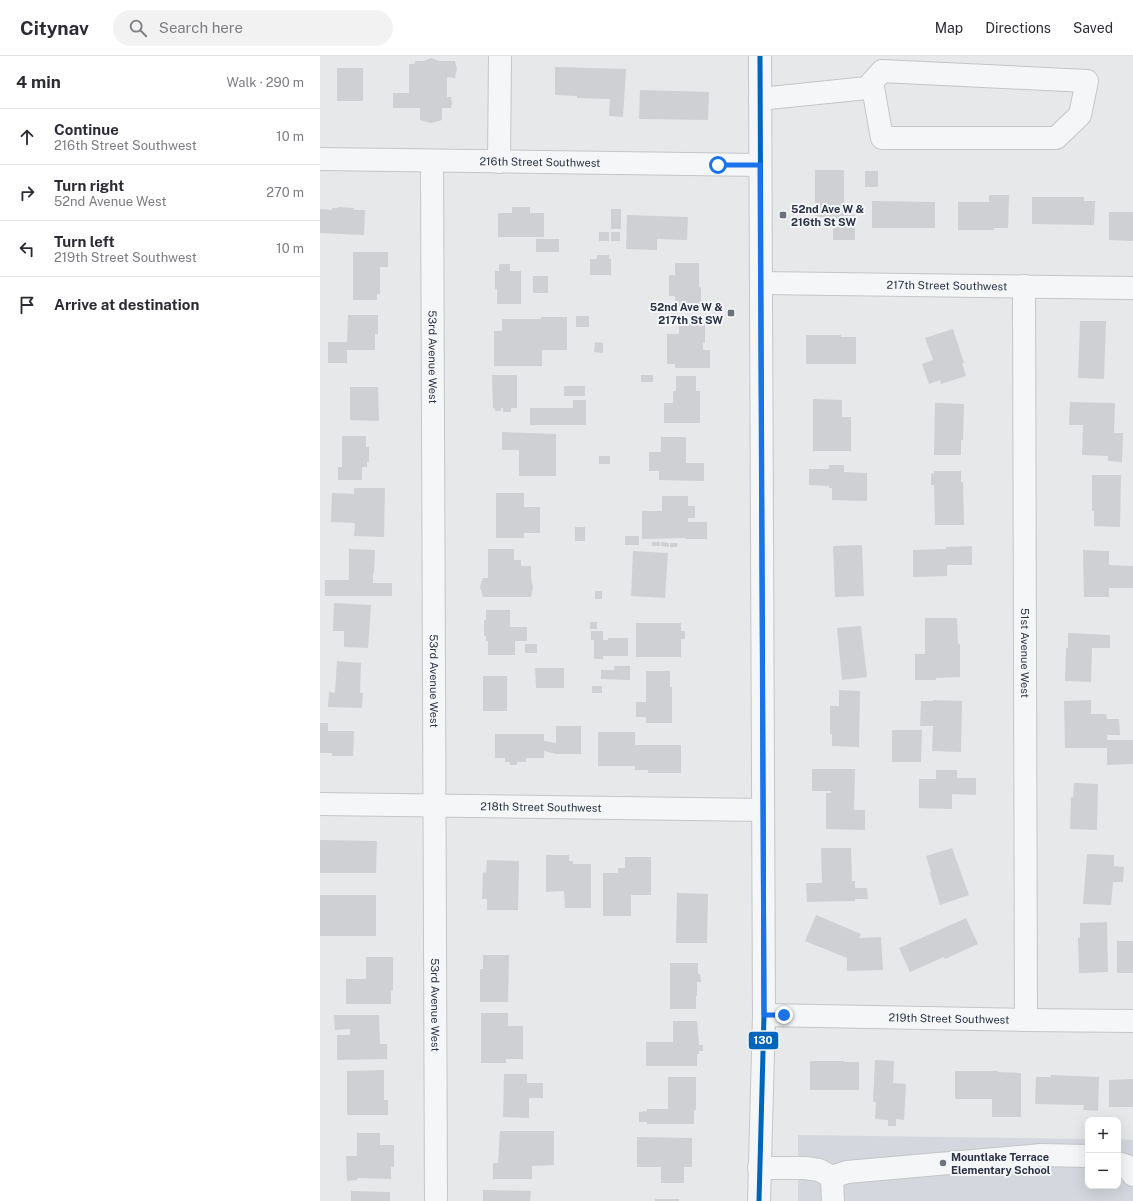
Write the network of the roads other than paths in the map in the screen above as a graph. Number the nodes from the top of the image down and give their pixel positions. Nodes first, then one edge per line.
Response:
1 (500, 56) edge
2 (760, 56) edge
3 (872, 82) junction
4 (760, 100) junction
5 (320, 159) edge
6 (432, 160) junction
7 (499, 162) junction
8 (760, 165) junction
9 (761, 283) junction
10 (1024, 286) junction
11 (1133, 288) edge
12 (320, 804) edge
13 (434, 806) junction
14 (763, 810) junction
15 (764, 1015) junction
16 (1026, 1020) junction
17 (1133, 1021) edge
18 (1085, 1156) edge
19 (759, 1168) junction
20 (832, 1177) junction
21 (436, 1201) edge
22 (759, 1201) edge
23 (833, 1201) edge

1 - 7 street
2 - 4 street
3 - 3 street
3 - 4 street
4 - 8 street
5 - 6 street, 216th Street Southwest
6 - 7 street, 216th Street Southwest
6 - 13 street, 53rd Avenue West
7 - 8 street, 216th Street Southwest
8 - 9 street
9 - 10 street, 217th Street Southwest
9 - 14 street
10 - 11 street, 217th Street Southwest
10 - 16 street, 51st Avenue West
12 - 13 street, 218th Street Southwest
13 - 14 street, 218th Street Southwest
13 - 21 street, 53rd Avenue West
14 - 15 street
15 - 16 street, 219th Street Southwest
15 - 19 street
16 - 17 street, 219th Street Southwest
18 - 20 street
19 - 20 street
19 - 22 street
20 - 23 street

